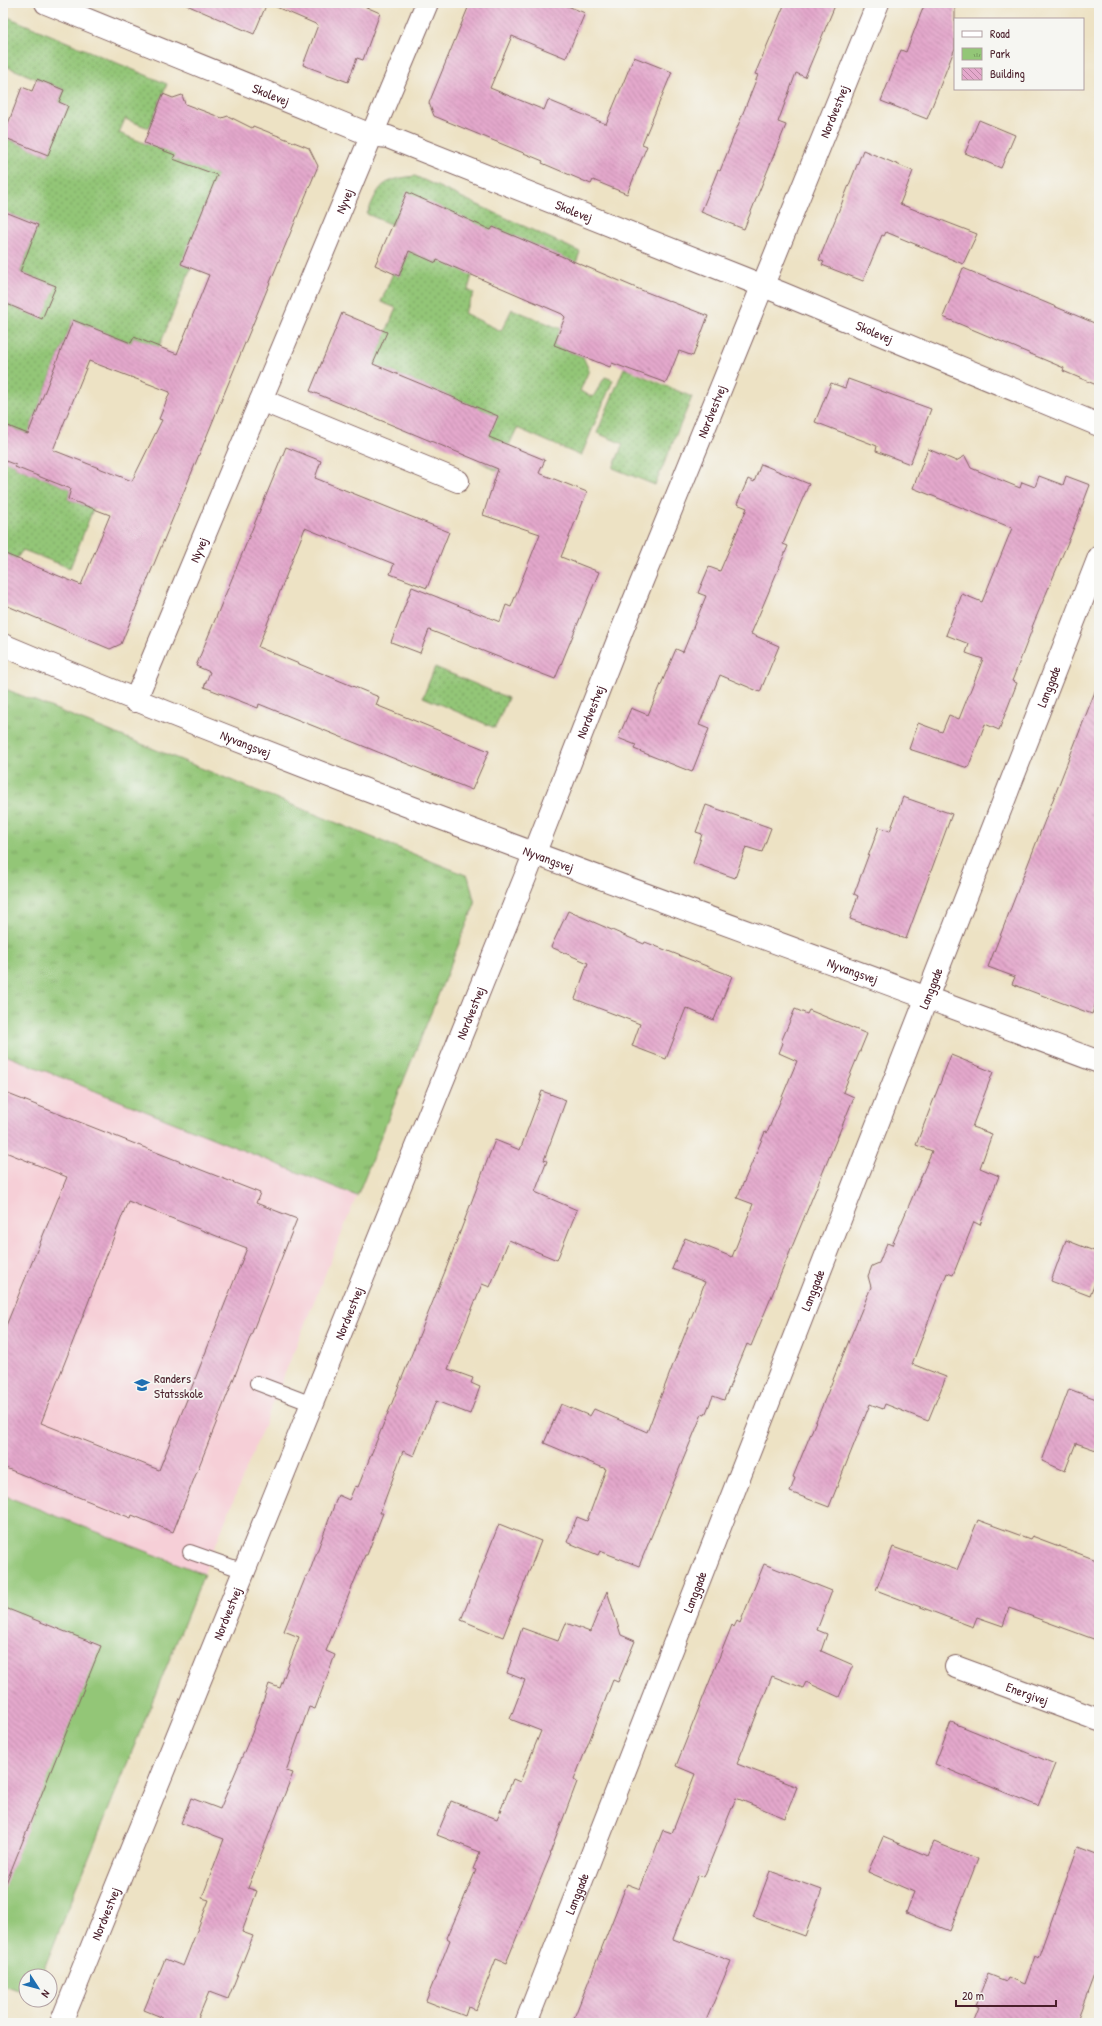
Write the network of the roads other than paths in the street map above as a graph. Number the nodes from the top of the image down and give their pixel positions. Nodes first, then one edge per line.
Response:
1 (46, 3) edge
2 (427, 3) edge
3 (878, 3) edge
4 (371, 135) junction
5 (763, 286) junction
6 (261, 400) junction
7 (1099, 425) edge
8 (458, 481) dead end
9 (1099, 557) edge
10 (3, 645) edge
11 (135, 701) junction
12 (534, 854) junction
13 (927, 997) junction
14 (1099, 1062) edge
15 (257, 1383) dead end
16 (312, 1404) junction
17 (190, 1552) dead end
18 (244, 1571) junction
19 (956, 1667) dead end
20 (1099, 1720) edge
21 (61, 2023) edge
22 (526, 2023) edge

1 - 4 street, Skolevej
2 - 4 street, Nyvej
3 - 5 street, Nordvestvej
4 - 5 street, Skolevej
4 - 6 street, Nyvej
5 - 7 street, Skolevej
5 - 12 street, Nordvestvej
6 - 8 street
6 - 11 street, Nyvej
9 - 13 street, Langgade
10 - 11 street, Nyvangsvej
11 - 12 street, Nyvangsvej
12 - 13 street, Nyvangsvej
12 - 16 street, Nordvestvej
13 - 14 street, Nyvangsvej
13 - 22 street, Langgade
15 - 16 lane
16 - 18 street, Nordvestvej
17 - 18 lane
18 - 21 street, Nordvestvej
19 - 20 street, Energivej

